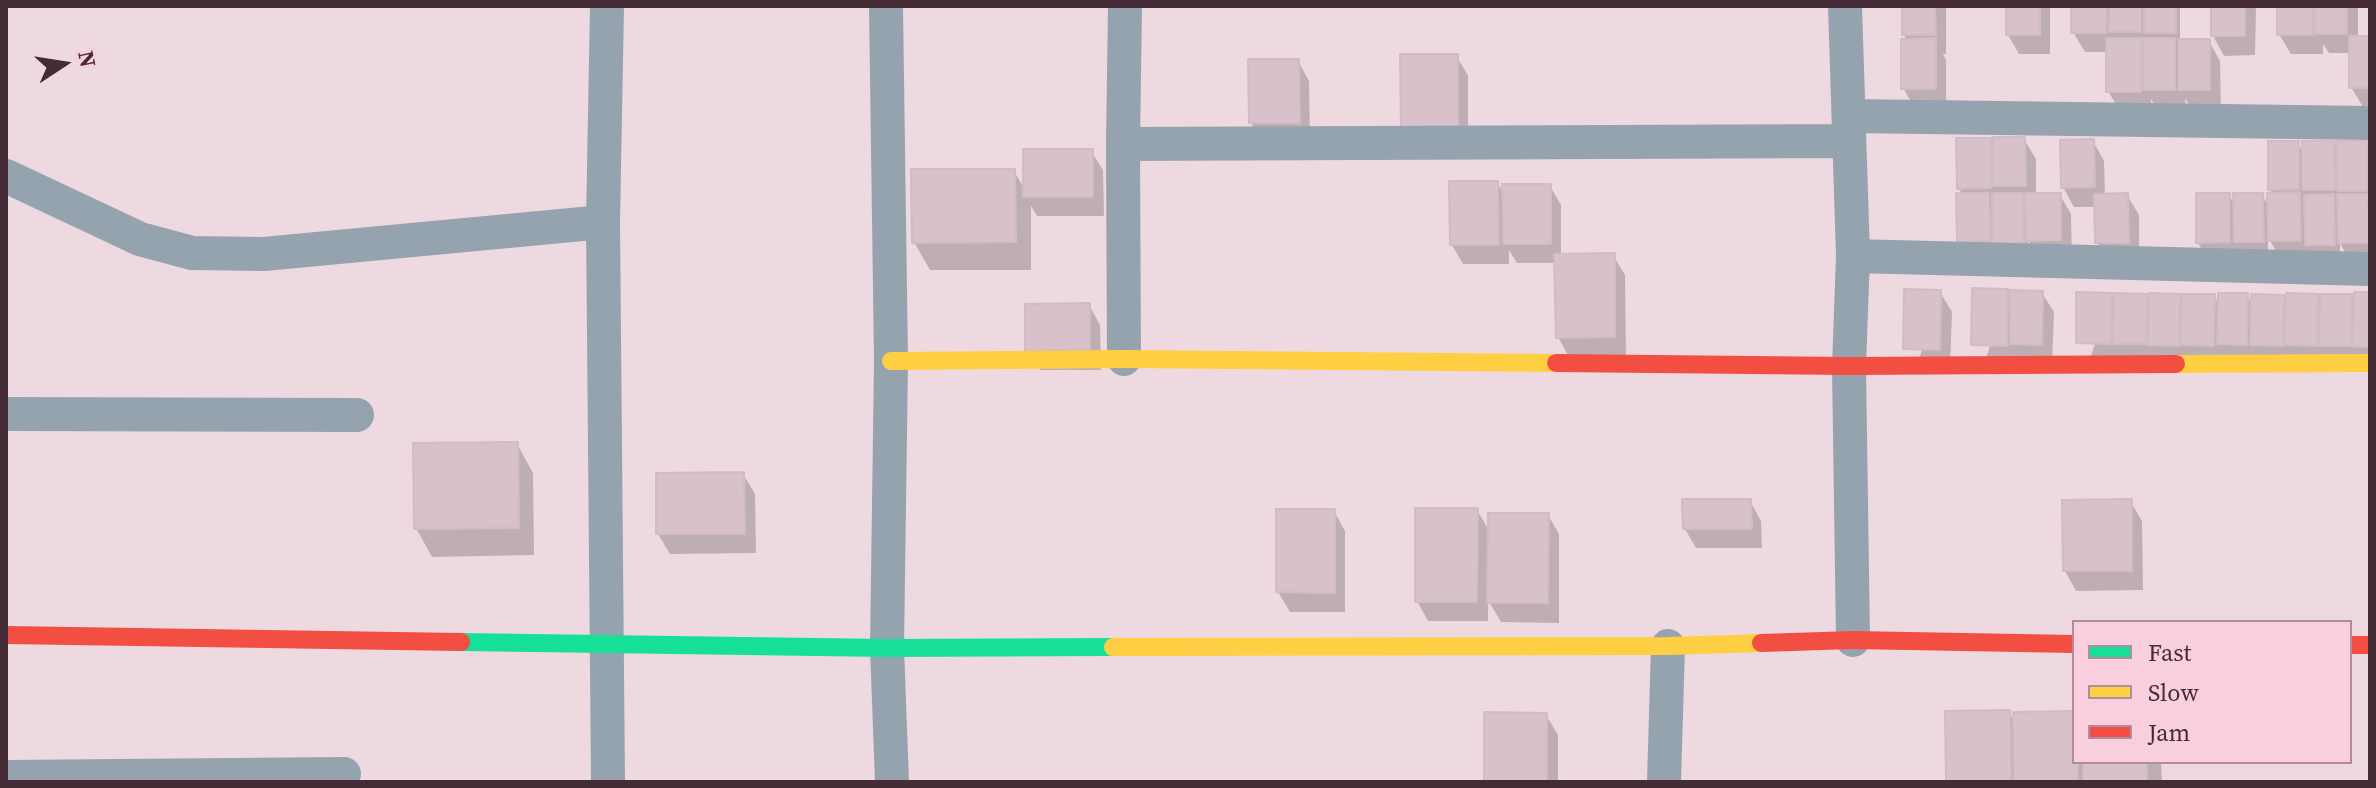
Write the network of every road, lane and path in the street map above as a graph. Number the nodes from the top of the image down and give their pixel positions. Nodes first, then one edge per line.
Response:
1 (607, 6) edge
2 (886, 6) edge
3 (1125, 6) edge
4 (1845, 6) edge
5 (2370, 123) edge
6 (1850, 129) junction
7 (1123, 144) junction
8 (6, 176) edge
9 (603, 222) junction
10 (1853, 256) junction
11 (2370, 269) edge
12 (1124, 359) junction
13 (891, 361) junction
14 (2370, 363) edge
15 (1849, 366) junction
16 (6, 414) edge
17 (357, 415) dead end
18 (6, 635) edge
19 (1853, 640) junction
20 (607, 643) junction
21 (2072, 644) edge
22 (1668, 646) junction
23 (887, 648) junction
24 (344, 774) dead end
25 (6, 777) edge
26 (608, 782) edge
27 (892, 782) edge
28 (1664, 782) edge

1 - 9 street
2 - 13 street
3 - 7 street
4 - 6 street
5 - 6 street
6 - 7 street
6 - 10 street
7 - 12 street
8 - 9 street
9 - 20 street
10 - 11 street
10 - 15 street
12 - 13 street
12 - 15 street
13 - 23 street
14 - 15 street
15 - 19 street
16 - 17 street
18 - 20 street
19 - 21 street
19 - 22 street
20 - 23 street
20 - 26 street
22 - 23 street
22 - 28 street
23 - 27 street
24 - 25 street

